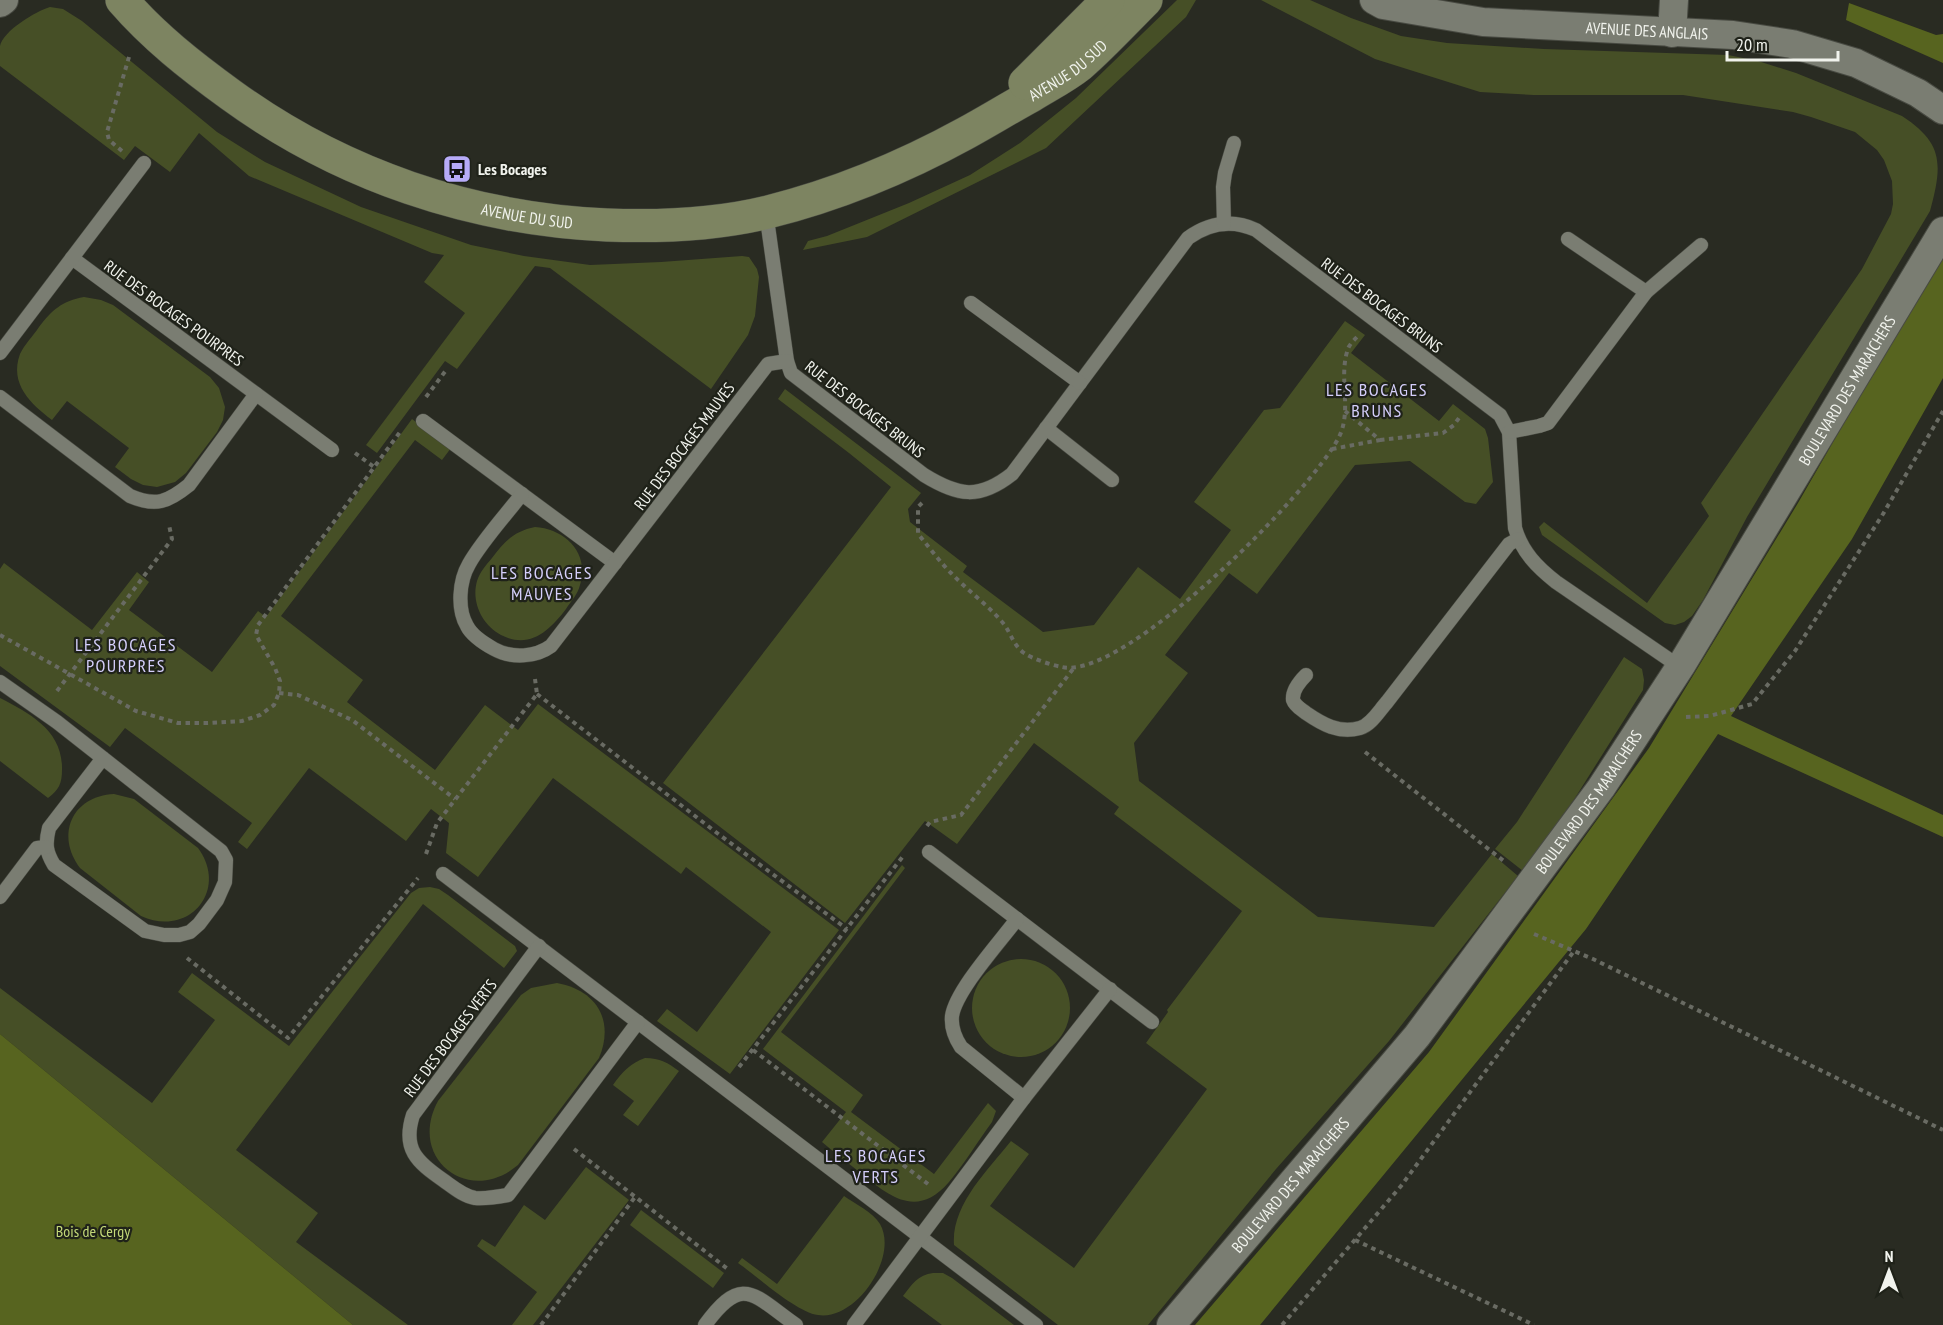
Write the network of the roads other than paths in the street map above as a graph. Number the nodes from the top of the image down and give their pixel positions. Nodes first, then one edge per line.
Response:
1 (4, 0) edge
2 (122, 0) edge
3 (1108, 0) edge
4 (1130, 0) edge
5 (1146, 0) edge
6 (1374, 0) edge
7 (1674, 0) edge
8 (0, 3) edge
9 (1672, 33) junction
10 (1078, 67) junction
11 (1943, 110) edge
12 (978, 127) junction
13 (1234, 143) dead end
14 (143, 164) road end
15 (765, 212) junction
16 (1224, 224) junction
17 (1943, 231) edge
18 (1568, 239) dead end
19 (1701, 245) dead end
20 (72, 258) junction
21 (1646, 292) junction
22 (971, 303) dead end
23 (0, 353) edge
24 (787, 361) junction
25 (1080, 383) junction
26 (256, 394) junction
27 (0, 398) edge
28 (423, 421) dead end
29 (1046, 428) junction
30 (1509, 432) junction
31 (332, 450) dead end
32 (1112, 480) dead end
33 (522, 494) junction
34 (1518, 539) junction
35 (615, 563) junction
36 (1680, 667) junction
37 (1306, 675) dead end
38 (0, 682) edge
39 (103, 758) junction
40 (46, 847) junction
41 (929, 852) dead end
42 (443, 874) dead end
43 (0, 897) edge
44 (1017, 919) junction
45 (539, 946) junction
46 (1110, 989) junction
47 (638, 1022) junction
48 (1152, 1022) dead end
49 (1024, 1098) junction
50 (921, 1237) junction
51 (705, 1325) edge
52 (796, 1325) edge
53 (854, 1325) edge
54 (1036, 1325) edge
55 (1171, 1325) edge

1 - 8 street
2 - 15 street, AVENUE DU SUD
3 - 12 street, AVENUE DU SUD
4 - 10 lane
5 - 10 street, AVENUE DU SUD
6 - 9 street, AVENUE DES ANGLAIS
7 - 9 street
9 - 11 street, AVENUE DES ANGLAIS
10 - 12 street, AVENUE DU SUD
12 - 15 street, AVENUE DU SUD
13 - 16 lane
14 - 20 lane
15 - 24 lane, RUE DES BOCAGES BRUNS
16 - 25 lane, RUE DES BOCAGES BRUNS
16 - 30 lane, RUE DES BOCAGES BRUNS
17 - 36 street, BOULEVARD DES MARAICHERS
18 - 21 lane
19 - 21 lane
20 - 23 lane
20 - 26 lane, RUE DES BOCAGES POURPRES
21 - 30 lane
22 - 25 lane
24 - 29 lane, RUE DES BOCAGES BRUNS
24 - 35 lane, RUE DES BOCAGES MAUVES
25 - 29 lane, RUE DES BOCAGES BRUNS
26 - 27 lane
26 - 31 lane, RUE DES BOCAGES POURPRES
28 - 33 lane
29 - 32 lane
30 - 34 lane
33 - 35 lane
33 - 35 lane, RUE DES BOCAGES MAUVES
34 - 36 lane
34 - 37 lane
36 - 55 street, BOULEVARD DES MARAICHERS
38 - 39 lane
39 - 40 lane
39 - 40 lane
40 - 43 lane
41 - 44 lane
42 - 45 lane
44 - 46 lane
44 - 49 lane
45 - 47 lane
45 - 47 lane, RUE DES BOCAGES VERTS
46 - 48 lane
46 - 49 lane
47 - 50 lane
49 - 50 lane
50 - 53 lane
50 - 54 lane
51 - 52 lane

